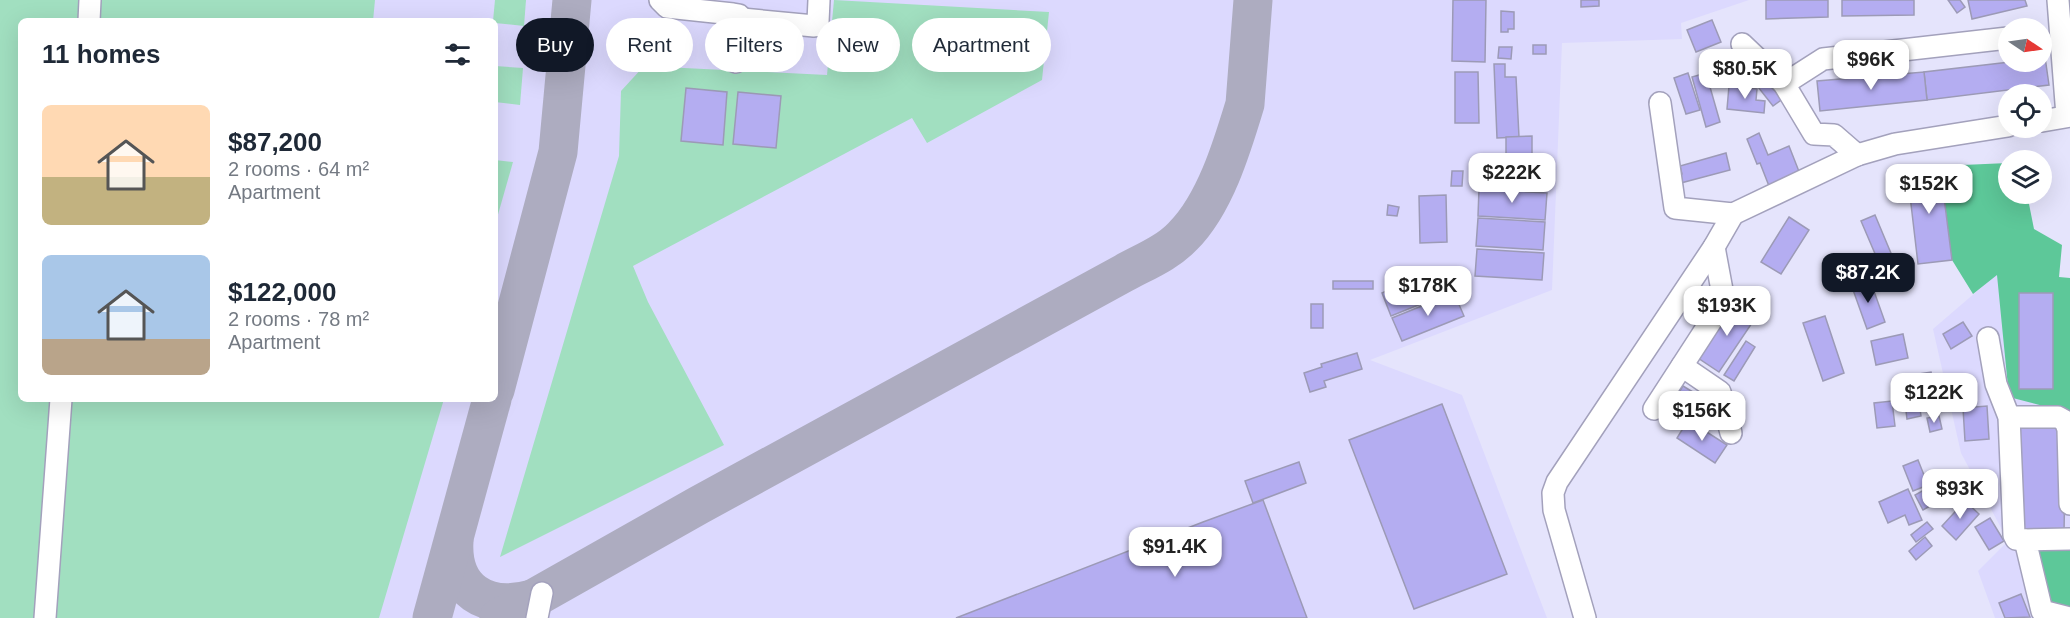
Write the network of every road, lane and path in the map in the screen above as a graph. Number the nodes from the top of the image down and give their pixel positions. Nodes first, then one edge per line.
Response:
1 (90, 0) edge
2 (660, 0) edge
3 (819, 0) edge
4 (2058, 0) edge
5 (88, 18) edge
6 (741, 18) edge
7 (804, 25) edge
8 (2057, 33) edge
9 (1998, 39) edge
10 (1742, 44) dead end
11 (1784, 84) junction
12 (1660, 103) dead end
13 (2068, 116) edge
14 (2052, 119) edge
15 (1998, 128) edge
16 (1857, 155) junction
17 (1733, 214) junction
18 (1714, 247) junction
19 (1988, 338) dead end
20 (1682, 366) junction
21 (61, 402) edge
22 (1654, 409) dead end
23 (2009, 417) junction
24 (1731, 433) dead end
25 (2070, 504) edge
26 (2070, 539) edge
27 (2025, 540) junction
28 (542, 593) dead end
29 (45, 618) edge
30 (537, 618) edge
31 (1585, 618) edge
32 (2070, 618) edge

1 - 5 street
2 - 6 street
3 - 7 street
4 - 8 street
8 - 13 street
9 - 11 street
10 - 11 street
11 - 16 street
12 - 17 street
13 - 14 street
15 - 16 street
16 - 17 street
17 - 18 street
18 - 20 street
18 - 31 street
19 - 23 street
20 - 22 street
20 - 24 street
21 - 29 street
23 - 25 street
23 - 27 street
26 - 27 street
27 - 32 street
28 - 30 street

